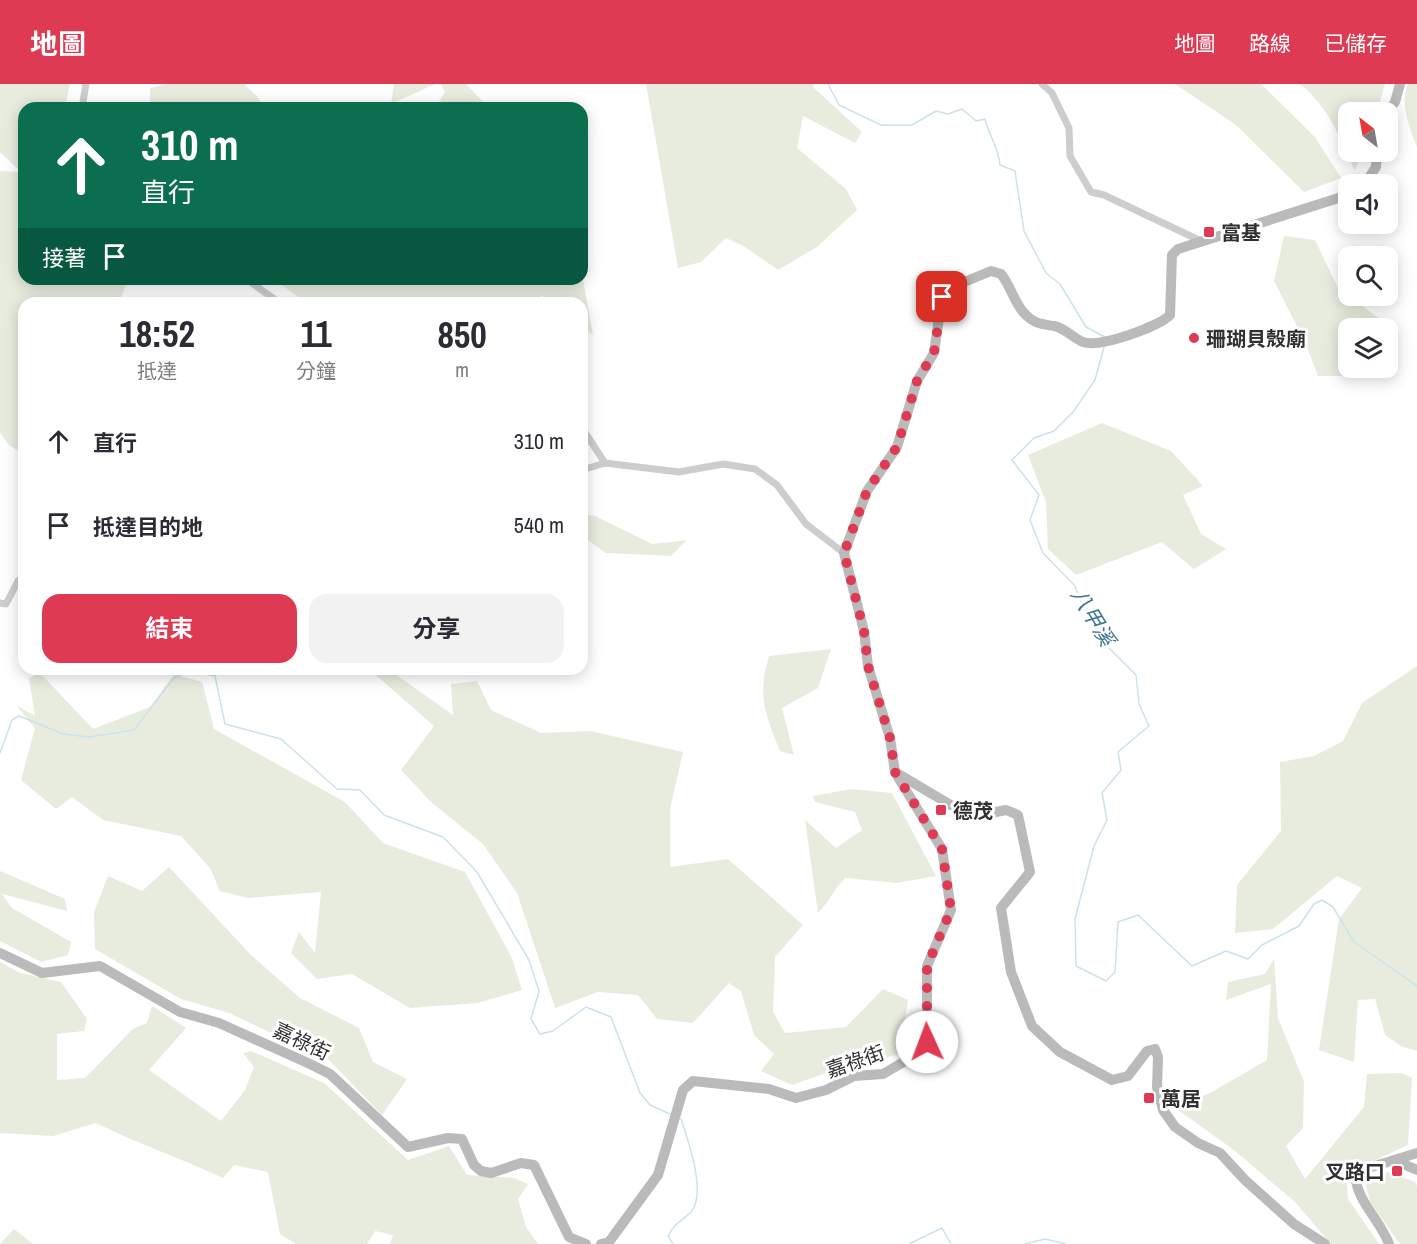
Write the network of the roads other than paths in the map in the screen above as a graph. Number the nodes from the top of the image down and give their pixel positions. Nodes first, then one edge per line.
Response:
1 (86, 84) edge
2 (1042, 84) edge
3 (1400, 84) edge
4 (83, 102) edge
5 (1395, 102) edge
6 (1338, 199) edge
7 (1201, 241) junction
8 (254, 285) edge
9 (272, 297) edge
10 (588, 437) edge
11 (605, 463) junction
12 (588, 469) edge
13 (844, 553) junction
14 (18, 581) edge
15 (0, 603) edge
16 (895, 772) junction
17 (0, 953) edge
18 (1417, 1153) edge
19 (1395, 1161) junction
20 (1417, 1170) edge
21 (586, 1244) edge
22 (601, 1244) edge
23 (1325, 1244) edge
24 (1389, 1244) edge

1 - 4 street
2 - 7 street
3 - 5 street
6 - 7 street
7 - 13 street
8 - 9 street
10 - 11 street
11 - 12 street
11 - 13 street
13 - 16 street
14 - 15 street
16 - 22 street, 嘉祿街
16 - 23 street
17 - 21 street, 嘉祿街
18 - 19 street
19 - 20 street
19 - 24 street

